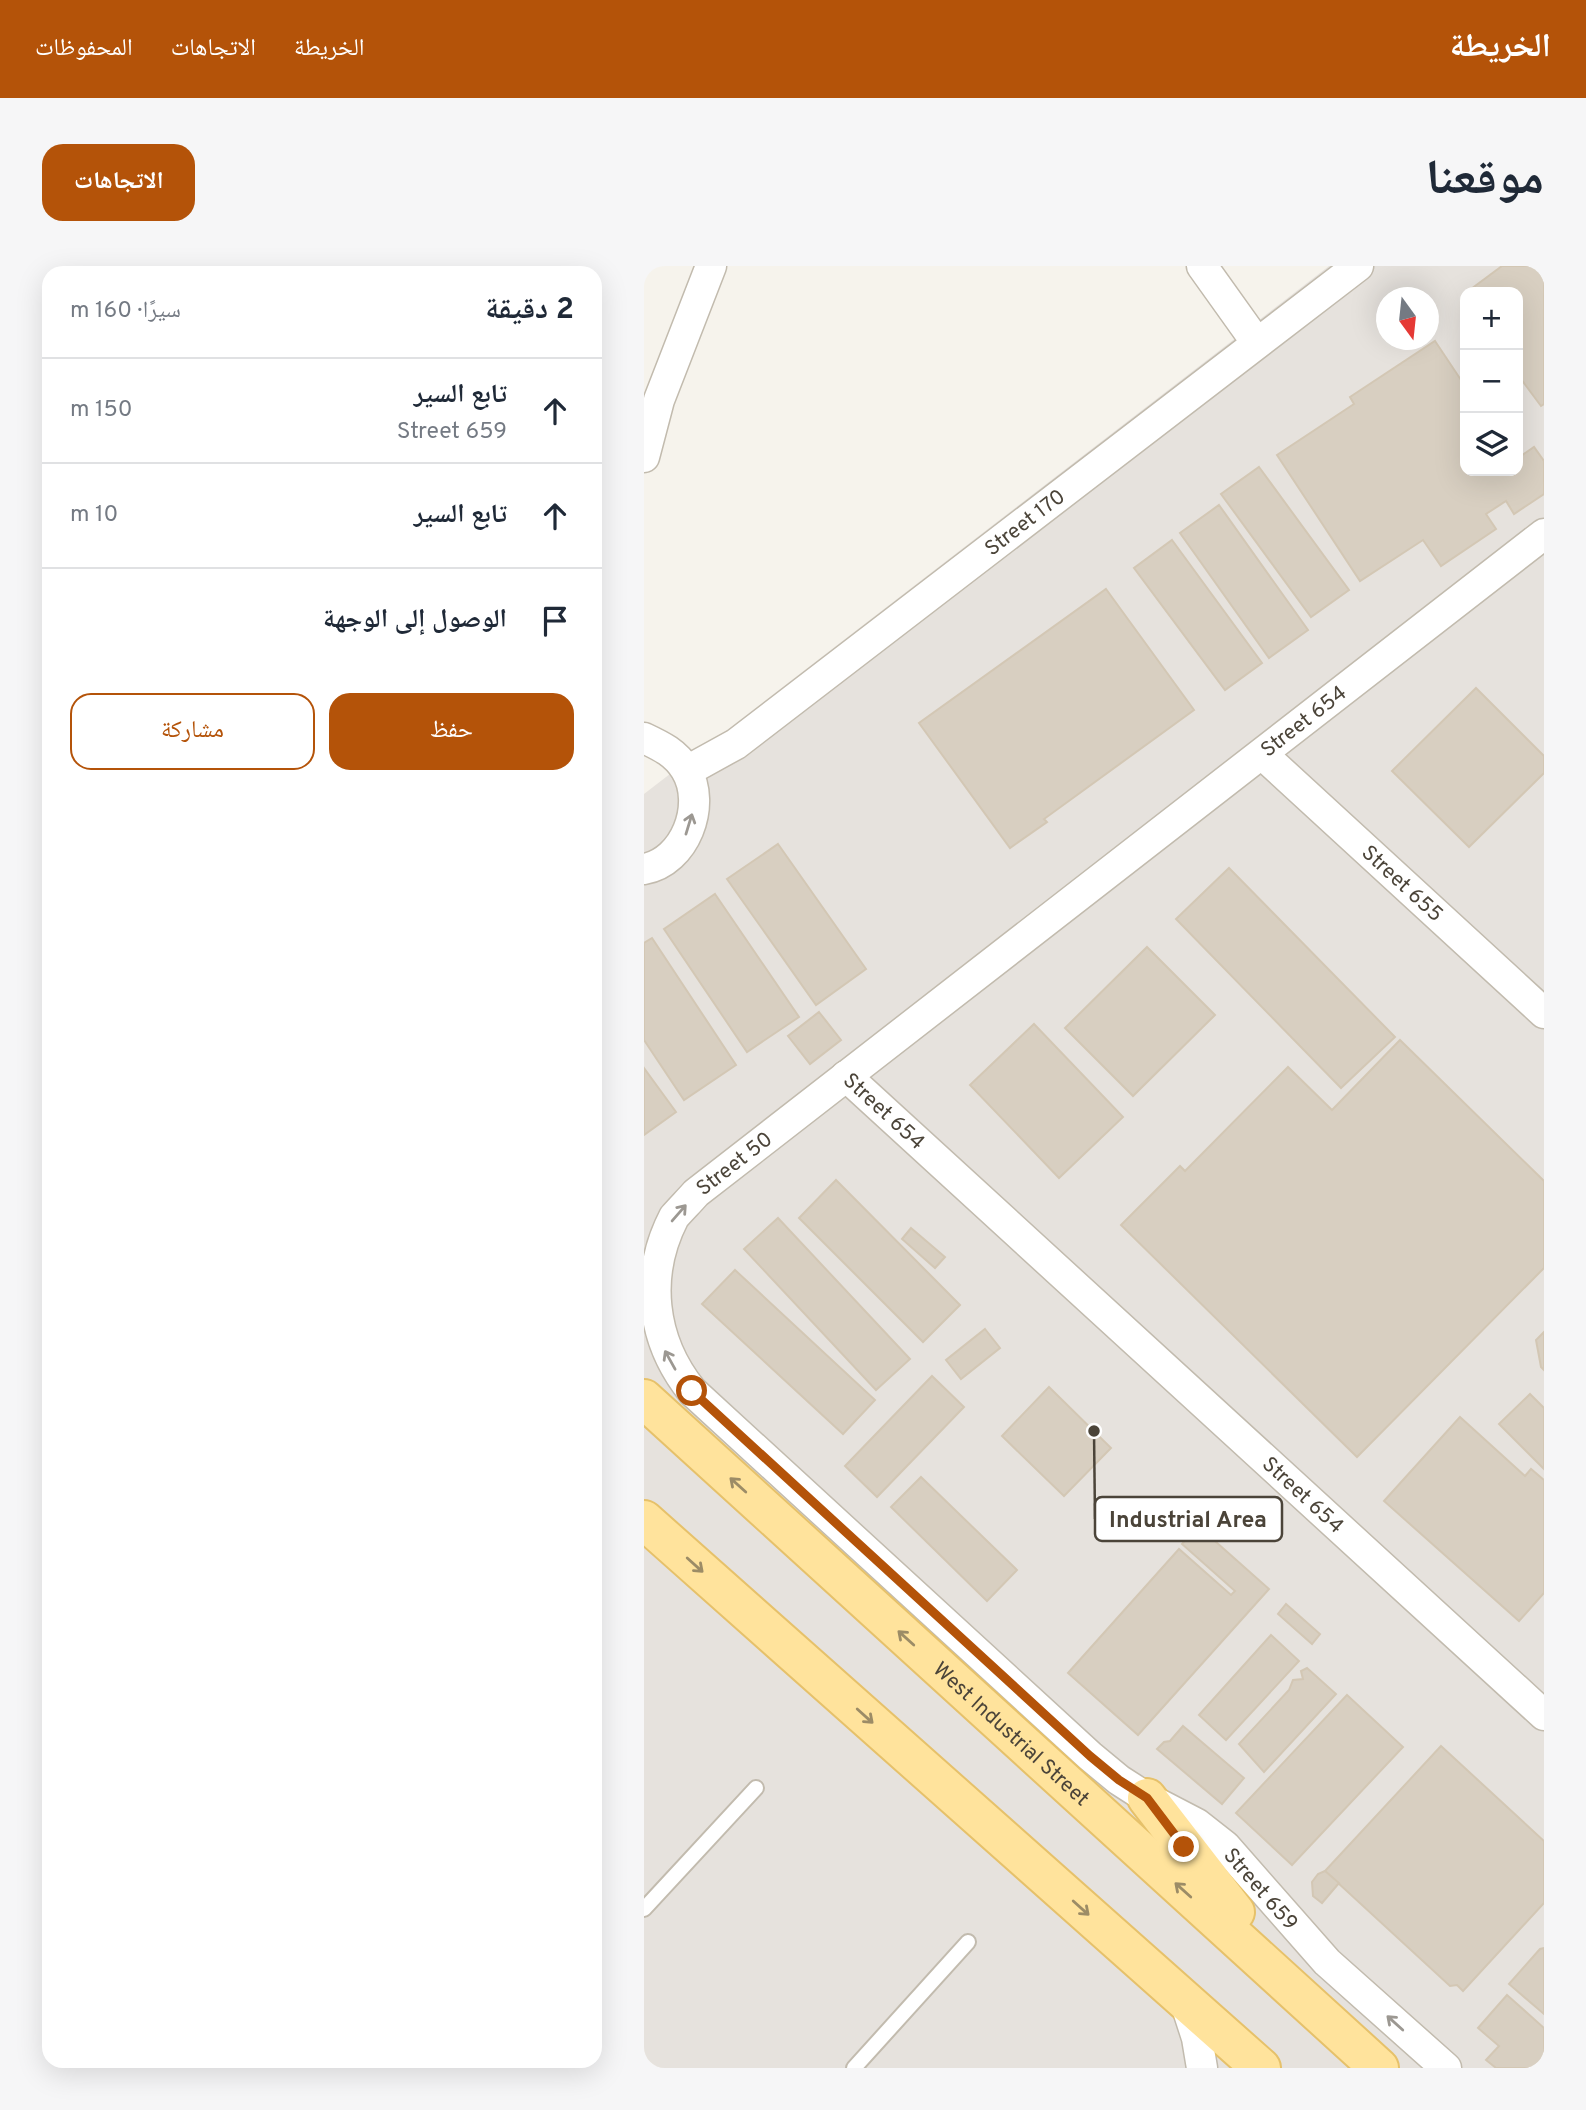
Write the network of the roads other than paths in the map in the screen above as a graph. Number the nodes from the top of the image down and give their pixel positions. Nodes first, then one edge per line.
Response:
1 (711, 266) edge
2 (1202, 266) edge
3 (1358, 266) edge
4 (1257, 343) junction
5 (644, 457) edge
6 (1544, 534) edge
7 (644, 738) edge
8 (1262, 754) junction
9 (687, 771) junction
10 (644, 869) edge
11 (1544, 1013) edge
12 (846, 1076) junction
13 (649, 1274) joint
14 (644, 1399) edge
15 (644, 1520) edge
16 (1544, 1715) edge
17 (756, 1788) dead end
18 (1147, 1798) junction
19 (644, 1909) edge
20 (968, 1942) dead end
21 (1185, 2000) junction
22 (1306, 2002) junction
23 (854, 2068) edge
24 (1202, 2068) edge
25 (1261, 2068) edge
26 (1379, 2068) edge
27 (1446, 2068) edge

1 - 5 street
2 - 4 street
3 - 4 street, Street 170
4 - 9 street, Street 170
6 - 8 street, Street 654
7 - 9 street
8 - 11 street, Street 655
8 - 12 street, Street 654
10 -> 9 street
13 -> 12 street, Street 50
12 - 16 street, Street 654
18 -> 13 street, Street 659
22 -> 14 main road, West Industrial Street
15 -> 21 main road
17 - 19 lane
18 - 22 main road
27 -> 18 street, Street 659
20 - 23 lane
21 - 24 street
21 - 25 main road
22 - 26 main road, West Industrial Street

